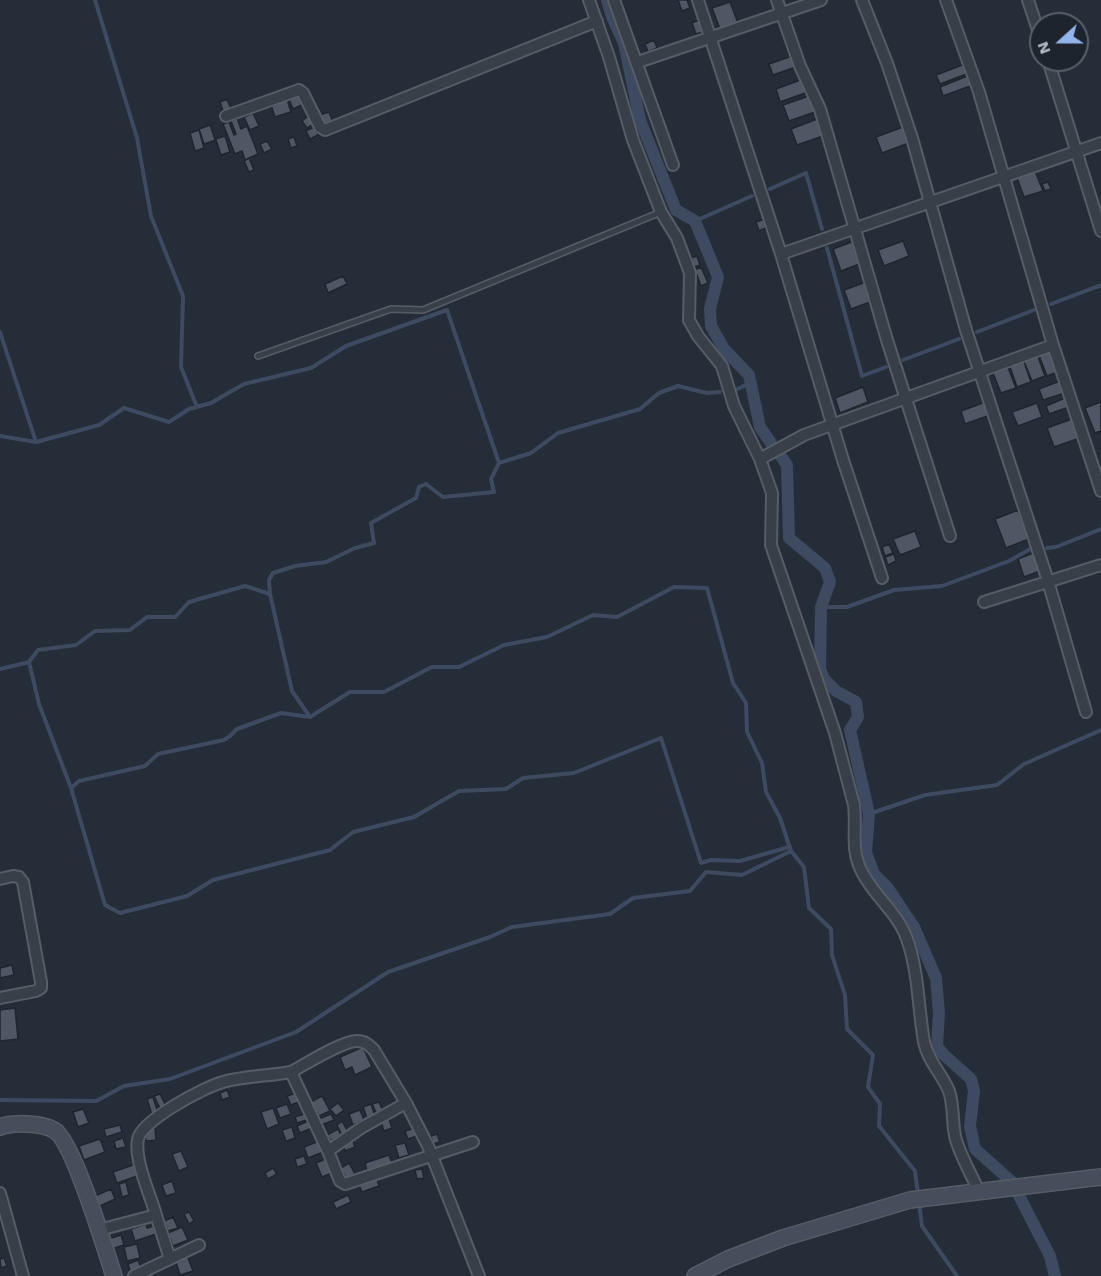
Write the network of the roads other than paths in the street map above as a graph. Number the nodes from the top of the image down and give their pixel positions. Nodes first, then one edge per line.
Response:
1 (590, 0) edge
2 (614, 0) edge
3 (698, 0) edge
4 (777, 0) edge
5 (821, 0) edge
6 (862, 0) edge
7 (946, 0) edge
8 (782, 14) junction
9 (597, 21) junction
10 (711, 37) junction
11 (638, 62) junction
12 (1052, 72) edge
13 (226, 116) dead end
14 (1101, 142) edge
15 (1078, 151) junction
16 (674, 165) dead end
17 (1004, 176) junction
18 (929, 202) junction
19 (661, 212) junction
20 (855, 228) junction
21 (1101, 231) edge
22 (781, 254) junction
23 (1053, 345) junction
24 (258, 356) dead end
25 (979, 371) junction
26 (905, 399) junction
27 (832, 426) junction
28 (760, 459) junction
29 (1101, 492) edge
30 (950, 536) dead end
31 (1101, 565) edge
32 (882, 578) dead end
33 (1048, 581) junction
34 (984, 602) dead end
35 (1086, 712) dead end
36 (0, 879) edge
37 (0, 998) edge
38 (291, 1072) junction
39 (406, 1103) junction
40 (0, 1127) edge
41 (473, 1142) dead end
42 (328, 1150) junction
43 (432, 1156) junction
44 (1101, 1177) edge
45 (985, 1190) junction
46 (0, 1193) edge
47 (156, 1215) junction
48 (99, 1230) junction
49 (199, 1245) dead end
50 (170, 1259) junction
51 (23, 1276) edge
52 (114, 1276) edge
53 (134, 1276) edge
54 (479, 1276) edge
55 (695, 1276) edge

1 - 9 street
2 - 11 street
3 - 10 street
4 - 8 street
5 - 8 street
6 - 18 street
7 - 17 street
8 - 10 street
8 - 20 street
9 - 13 street
9 - 19 street
10 - 11 street
10 - 22 street
11 - 16 street
12 - 15 street
14 - 15 street
15 - 17 street
15 - 21 street
17 - 18 street
17 - 23 street
18 - 20 street
18 - 25 street
19 - 24 lane
19 - 28 street
20 - 22 street
20 - 26 street
22 - 27 street
23 - 25 street
23 - 29 street
25 - 26 street
25 - 33 street
26 - 27 street
26 - 30 street
27 - 28 street
27 - 32 street
28 - 45 street
31 - 33 street
33 - 34 street
33 - 35 street
36 - 37 street
38 - 39 street
38 - 42 street
38 - 47 street
39 - 42 street
39 - 43 street
40 - 48 main road
41 - 43 street
42 - 43 street
43 - 54 street
44 - 45 main road
45 - 55 main road
46 - 51 street
47 - 48 street
47 - 50 street
48 - 52 main road
49 - 50 street
50 - 53 street

